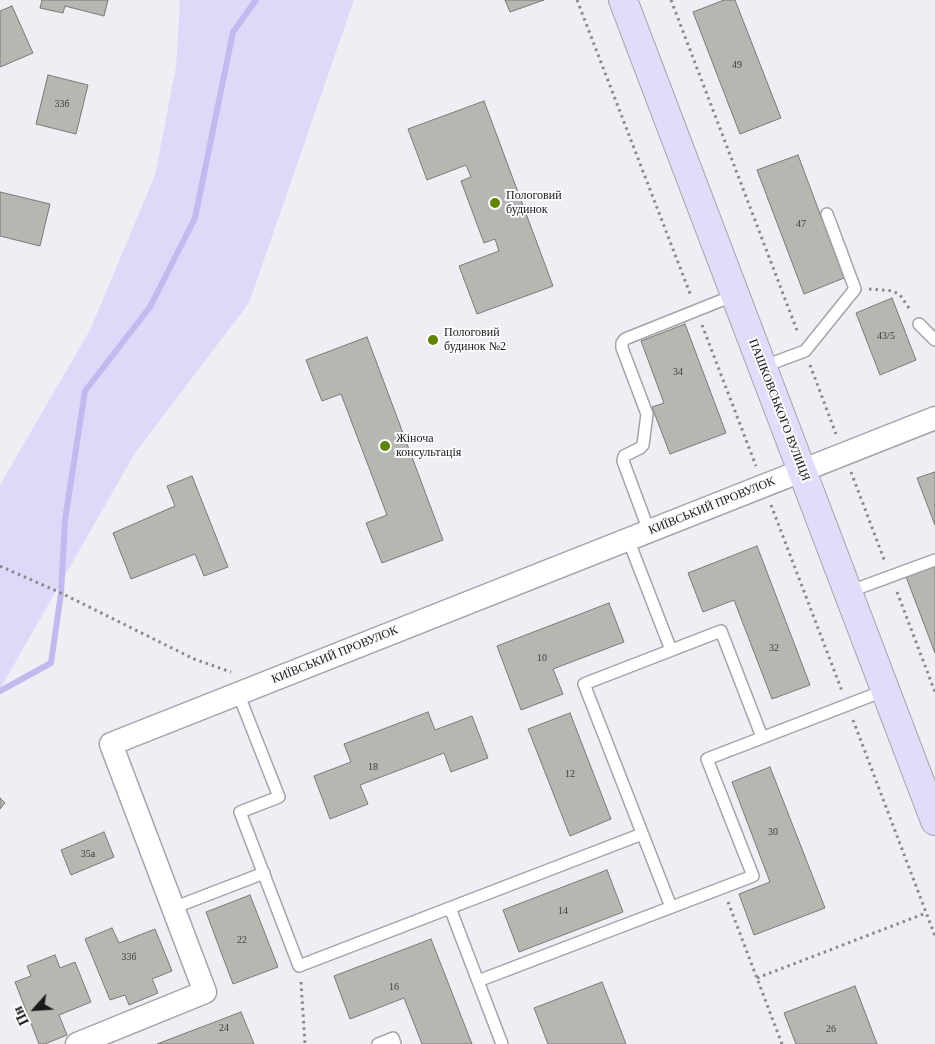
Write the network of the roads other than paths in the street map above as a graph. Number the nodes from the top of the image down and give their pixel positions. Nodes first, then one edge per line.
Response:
1 (623, 0) edge
2 (826, 214) dead end
3 (735, 295) junction
4 (919, 324) road end
5 (935, 340) edge
6 (762, 367) junction
7 (935, 418) edge
8 (802, 470) junction
9 (649, 530) junction
10 (628, 539) junction
11 (935, 560) edge
12 (848, 592) junction
13 (671, 650) junction
14 (886, 690) junction
15 (238, 693) junction
16 (762, 738) junction
17 (935, 820) edge
18 (642, 834) junction
19 (264, 873) junction
20 (670, 907) junction
21 (173, 908) junction
22 (450, 908) junction
23 (478, 981) junction
24 (77, 1044) edge
25 (378, 1044) edge
26 (395, 1044) edge
27 (502, 1044) edge

1 - 3 street, ПАШКОВСЬКОГО ВУЛИЦЯ
2 - 6 lane
3 - 6 street, ПАШКОВСЬКОГО ВУЛИЦЯ
3 - 9 lane
4 - 5 lane
6 - 8 street, ПАШКОВСЬКОГО ВУЛИЦЯ
7 - 8 street, КИЇВСЬКИЙ ПРОВУЛОК
8 - 9 street, КИЇВСЬКИЙ ПРОВУЛОК
8 - 12 street, ПАШКОВСЬКОГО ВУЛИЦЯ
9 - 10 street, КИЇВСЬКИЙ ПРОВУЛОК
10 - 13 lane
10 - 15 street, КИЇВСЬКИЙ ПРОВУЛОК
11 - 12 lane
12 - 14 street, ПАШКОВСЬКОГО ВУЛИЦЯ
13 - 16 lane
13 - 18 lane
14 - 16 lane
14 - 17 street, ПАШКОВСЬКОГО ВУЛИЦЯ
15 - 19 lane
15 - 21 street, КИЇВСЬКИЙ ПРОВУЛОК
16 - 20 lane
18 - 20 lane
18 - 22 lane
19 - 21 lane
19 - 22 lane
20 - 23 lane
21 - 24 street, КИЇВСЬКИЙ ПРОВУЛОК
22 - 23 lane
23 - 27 lane
25 - 26 lane

